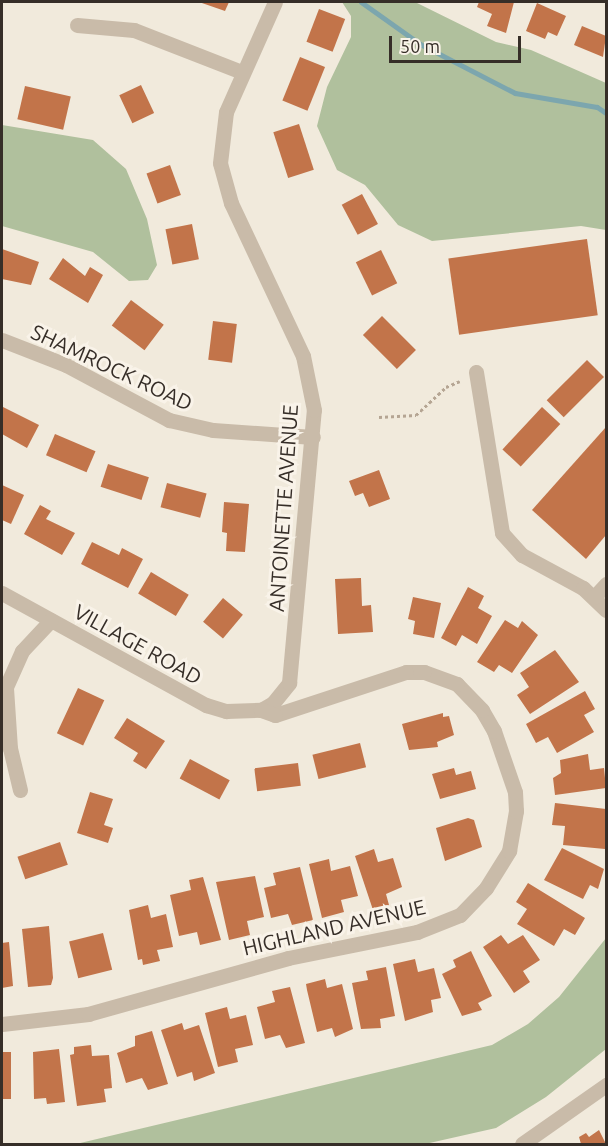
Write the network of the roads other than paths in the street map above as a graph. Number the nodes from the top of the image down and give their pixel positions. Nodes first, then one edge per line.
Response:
1 (275, 2) edge
2 (77, 25) dead end
3 (242, 72) junction
4 (2, 340) edge
5 (476, 372) dead end
6 (314, 437) junction
7 (606, 584) edge
8 (2, 593) edge
9 (594, 597) junction
10 (606, 610) edge
11 (51, 620) junction
12 (261, 710) junction
13 (20, 790) dead end
14 (2, 1024) edge
15 (606, 1085) edge
16 (522, 1144) edge

1 - 3 street, ANTOINETTE AVENUE
2 - 3 street
3 - 6 street, ANTOINETTE AVENUE
4 - 6 street, SHAMROCK ROAD
5 - 9 street
6 - 12 street, ANTOINETTE AVENUE
7 - 9 street
8 - 11 street, VILLAGE ROAD
9 - 10 street
11 - 12 street, VILLAGE ROAD
11 - 13 street
12 - 14 street, HIGHLAND AVENUE
15 - 16 street

